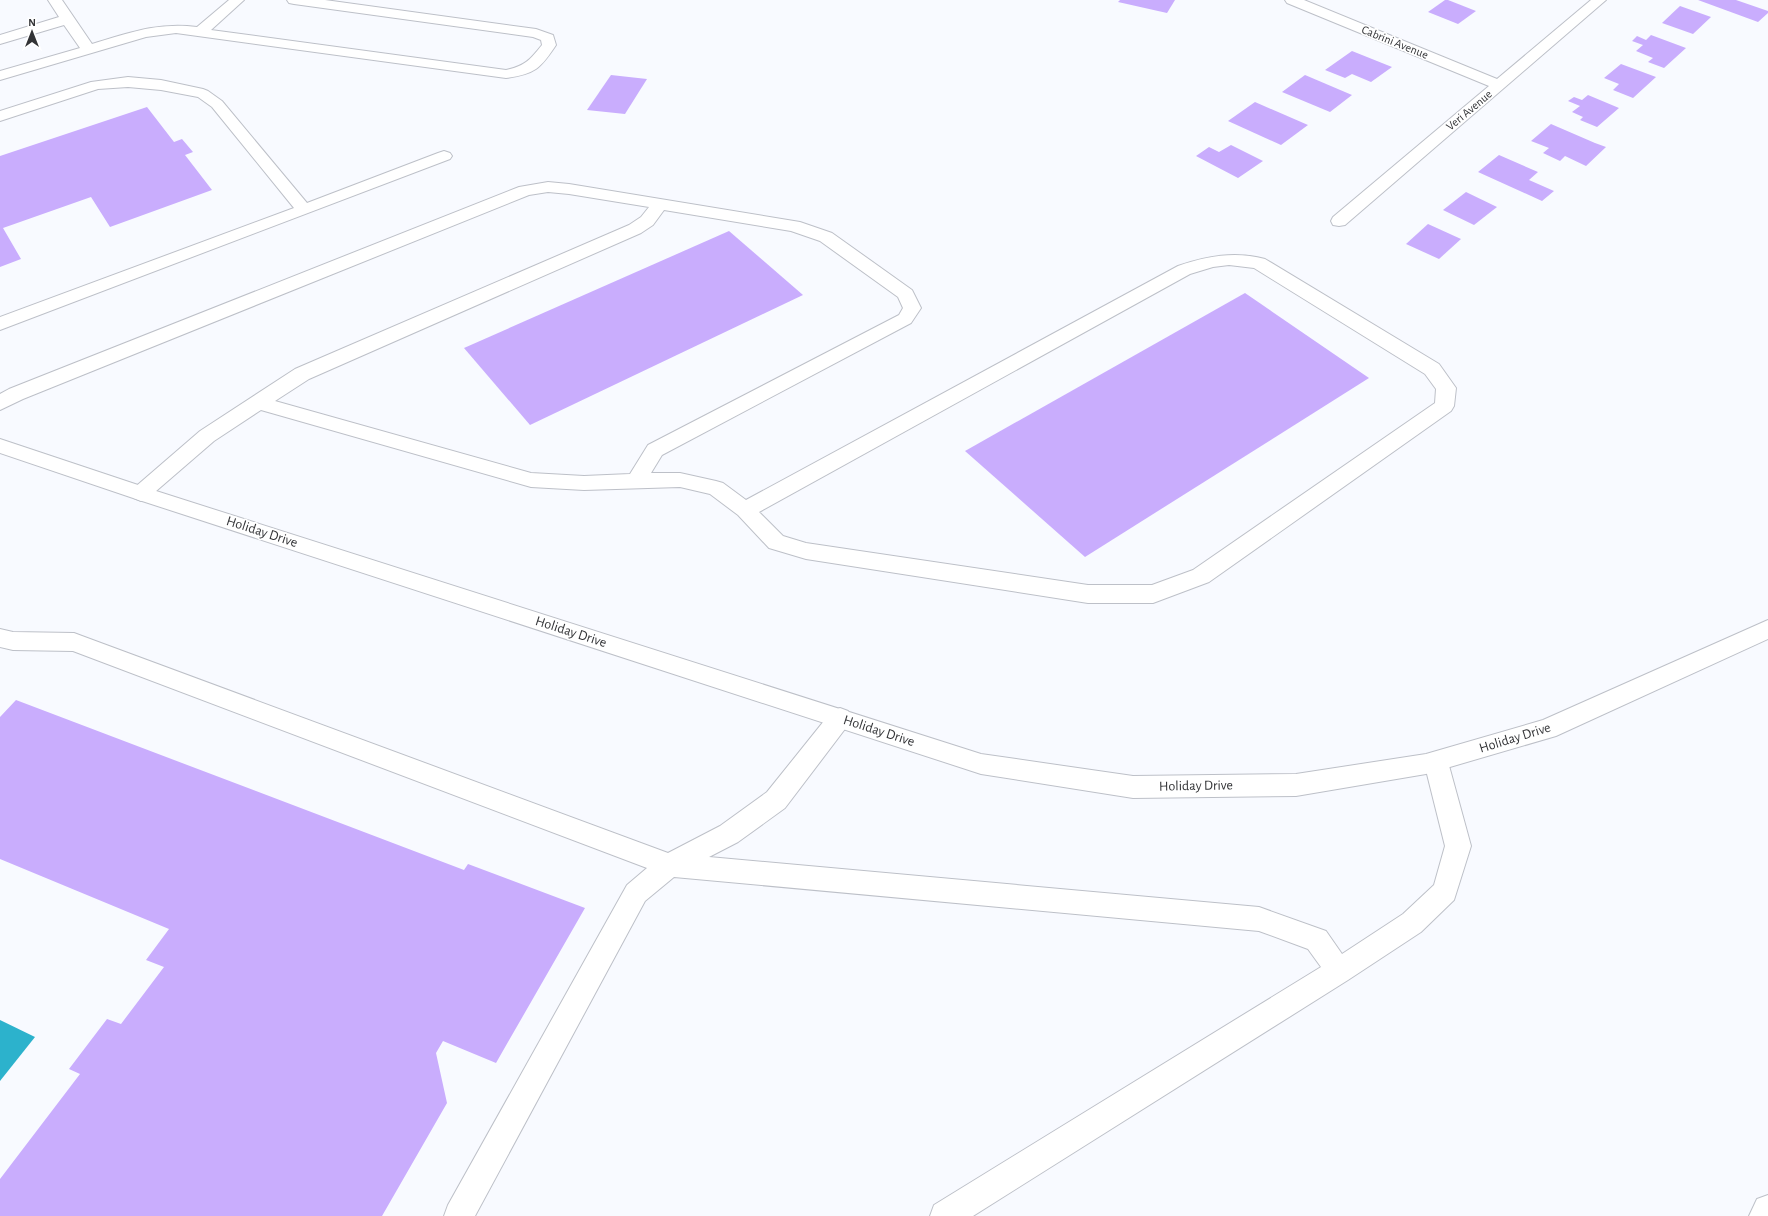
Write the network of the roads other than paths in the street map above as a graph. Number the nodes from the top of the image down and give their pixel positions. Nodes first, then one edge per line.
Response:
1 (55, 0) edge
2 (237, 0) edge
3 (294, 0) edge
4 (1292, 0) edge
5 (1600, 0) edge
6 (68, 19) junction
7 (200, 32) junction
8 (0, 40) edge
9 (88, 49) junction
10 (0, 76) edge
11 (1499, 85) junction
12 (0, 116) edge
13 (444, 156) dead end
14 (659, 205) junction
15 (304, 210) junction
16 (1339, 221) dead end
17 (0, 324) edge
18 (0, 403) edge
19 (258, 403) junction
20 (0, 446) edge
21 (636, 482) junction
22 (141, 494) junction
23 (745, 510) junction
24 (1768, 629) edge
25 (0, 638) edge
26 (840, 718) junction
27 (1436, 762) junction
28 (669, 865) junction
29 (1339, 971) junction
30 (1768, 1210) edge
31 (459, 1216) edge
32 (945, 1216) edge
33 (1764, 1216) edge

1 - 6 street
2 - 7 street
3 - 7 street
4 - 11 street, Cabrini Avenue
5 - 11 street, Veri Avenue
6 - 8 street
6 - 9 street
7 - 9 street
9 - 10 street
11 - 16 street, Veri Avenue
12 - 15 street
13 - 15 street
14 - 18 street
14 - 19 street
14 - 21 street
15 - 17 street
19 - 21 street
19 - 22 street
20 - 22 street, Holiday Drive
21 - 23 street
22 - 26 street, Holiday Drive
23 - 23 street
24 - 27 street, Holiday Drive
25 - 28 street
26 - 27 street, Holiday Drive
26 - 28 street
27 - 29 street
28 - 29 street
28 - 31 street
29 - 32 street
30 - 33 street

